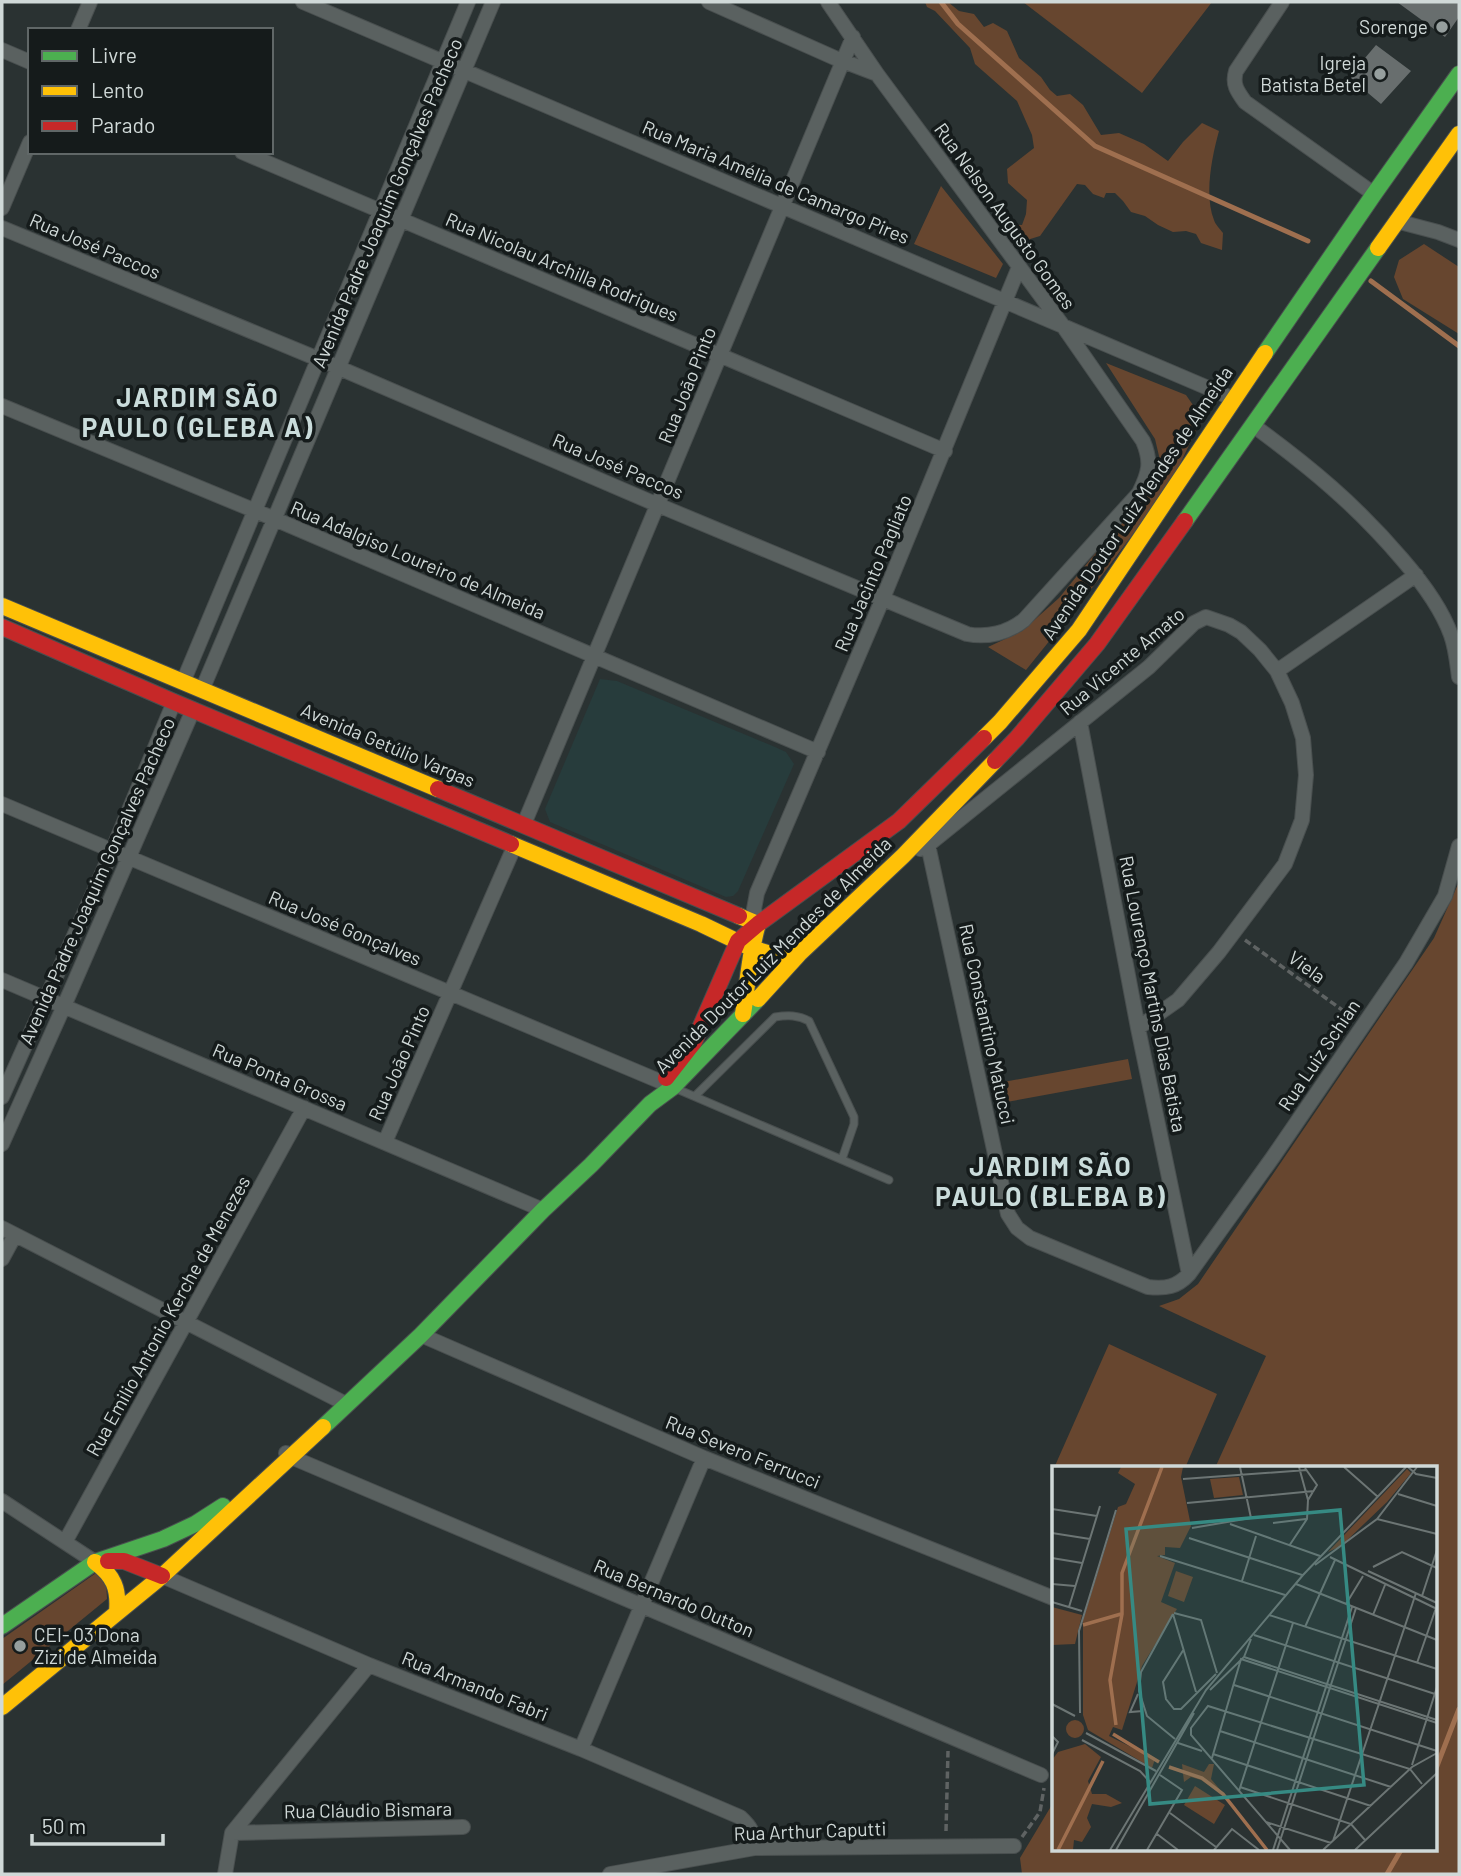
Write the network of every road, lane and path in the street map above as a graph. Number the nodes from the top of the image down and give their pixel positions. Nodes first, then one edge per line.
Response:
1 (90, 2) edge
2 (303, 2) edge
3 (468, 2) edge
4 (493, 2) edge
5 (709, 2) edge
6 (828, 2) edge
7 (1282, 2) edge
8 (79, 28) edge
9 (853, 37) junction
10 (2, 50) edge
11 (28, 61) edge
12 (443, 61) junction
13 (843, 61) junction
14 (465, 71) junction
15 (877, 74) junction
16 (1459, 74) edge
17 (1459, 134) edge
18 (1408, 146) junction
19 (28, 147) edge
20 (247, 154) edge
21 (1453, 155) edge
22 (1391, 170) junction
23 (1374, 194) junction
24 (782, 206) junction
25 (2, 208) edge
26 (381, 211) junction
27 (401, 220) junction
28 (1396, 221) junction
29 (2, 228) edge
30 (1459, 240) edge
31 (1019, 267) junction
32 (1005, 301) junction
33 (1063, 326) junction
34 (720, 355) junction
35 (319, 359) junction
36 (339, 368) junction
37 (1234, 398) junction
38 (2, 405) edge
39 (1254, 426) junction
40 (945, 451) junction
41 (1149, 454) joint
42 (658, 505) junction
43 (255, 511) junction
44 (274, 519) junction
45 (1416, 575) junction
46 (883, 598) junction
47 (2, 606) edge
48 (2, 627) edge
49 (1455, 636) edge
50 (594, 657) junction
51 (1277, 671) junction
52 (1459, 677) edge
53 (183, 682) junction
54 (202, 690) junction
55 (174, 702) junction
56 (193, 710) junction
57 (1080, 722) junction
58 (818, 752) junction
59 (2, 804) edge
60 (953, 815) junction
61 (524, 824) junction
62 (514, 845) junction
63 (928, 845) junction
64 (1459, 846) edge
65 (112, 851) junction
66 (903, 856) junction
67 (129, 858) junction
68 (757, 893) junction
69 (779, 909) junction
70 (758, 924) junction
71 (1234, 932) junction
72 (744, 944) junction
73 (799, 954) junction
74 (2, 980) edge
75 (450, 993) junction
76 (47, 999) junction
77 (64, 1006) junction
78 (743, 1014) junction
79 (1363, 1025) junction
80 (1138, 1028) junction
81 (668, 1085) junction
82 (695, 1096) junction
83 (2, 1097) edge
84 (304, 1108) junction
85 (385, 1142) junction
86 (2, 1144) edge
87 (842, 1160) junction
88 (889, 1180) dead end
89 (543, 1210) junction
90 (2, 1228) edge
91 (15, 1235) junction
92 (2, 1259) edge
93 (1189, 1274) junction
94 (186, 1323) junction
95 (421, 1335) junction
96 (346, 1404) junction
97 (288, 1454) junction
98 (704, 1458) junction
99 (2, 1501) edge
100 (65, 1542) junction
101 (95, 1562) junction
102 (162, 1576) junction
103 (1052, 1598) edge
104 (641, 1605) junction
105 (117, 1612) junction
106 (2, 1626) edge
107 (369, 1665) junction
108 (2, 1707) edge
109 (948, 1735) junction
110 (582, 1749) junction
111 (1041, 1774) joint
112 (463, 1827) dead end
113 (232, 1833) junction
114 (1014, 1846) joint
115 (945, 1847) junction
116 (755, 1848) junction
117 (225, 1874) edge
118 (610, 1874) edge

1 - 8 street
2 - 12 street, Rua Maria Amélia de Camargo Pires
3 - 12 street, Avenida Padre Joaquim Gonçalves Pacheco
4 - 14 street, Avenida Padre Joaquim Gonçalves Pacheco
5 - 13 street
6 - 9 street, Rua Nelson Augusto Gomes
7 - 23 street
9 - 13 street, Rua João Pinto
9 - 15 street, Rua Nelson Augusto Gomes
10 - 11 street
12 - 14 street, Rua Maria Amélia de Camargo Pires
12 - 26 street, Avenida Padre Joaquim Gonçalves Pacheco
13 - 15 street
13 - 24 street, Rua João Pinto
14 - 24 street, Rua Maria Amélia de Camargo Pires
14 - 27 street, Avenida Padre Joaquim Gonçalves Pacheco
15 - 31 street, Rua Nelson Augusto Gomes
16 - 18 main road, Avenida Doutor Luiz Mendes de Almeida
17 - 21 main road, Avenida Doutor Luiz Mendes de Almeida
18 - 21 main road
18 - 22 main road, Avenida Doutor Luiz Mendes de Almeida
19 - 25 street
20 - 26 street, Rua Nicolau Archilla Rodrigues
21 - 28 main road, Avenida Doutor Luiz Mendes de Almeida
22 - 23 main road, Avenida Doutor Luiz Mendes de Almeida
22 - 28 main road
23 - 37 main road, Avenida Doutor Luiz Mendes de Almeida
24 - 32 street, Rua Maria Amélia de Camargo Pires
24 - 34 street, Rua João Pinto
26 - 27 street, Rua Nicolau Archilla Rodrigues
26 - 35 street, Avenida Padre Joaquim Gonçalves Pacheco
27 - 34 street, Rua Nicolau Archilla Rodrigues
27 - 36 street, Avenida Padre Joaquim Gonçalves Pacheco
28 - 30 street
28 - 39 main road, Avenida Doutor Luiz Mendes de Almeida
29 - 35 street, Rua José Paccos
31 - 32 street, Rua Jacinto Pagliato
31 - 33 street, Rua Nelson Augusto Gomes
32 - 33 street, Rua Maria Amélia de Camargo Pires
32 - 40 street, Rua Jacinto Pagliato
33 - 37 street, Rua Maria Amélia de Camargo Pires
33 - 41 street, Rua Nelson Augusto Gomes
34 - 40 street, Rua Nicolau Archilla Rodrigues
34 - 42 street, Rua João Pinto
35 - 36 street, Rua José Paccos
35 - 43 street, Avenida Padre Joaquim Gonçalves Pacheco
36 - 42 street, Rua José Paccos
36 - 44 street, Avenida Padre Joaquim Gonçalves Pacheco
37 - 69 main road, Avenida Doutor Luiz Mendes de Almeida
38 - 43 street, Rua Adalgiso Loureiro de Almeida
39 - 45 street
39 - 60 main road, Avenida Doutor Luiz Mendes de Almeida
40 - 46 street, Rua Jacinto Pagliato
41 - 46 street, Rua José Paccos
42 - 46 street, Rua José Paccos
42 - 50 street, Rua João Pinto
43 - 44 street, Rua Adalgiso Loureiro de Almeida
43 - 53 street, Avenida Padre Joaquim Gonçalves Pacheco
44 - 50 street, Rua Adalgiso Loureiro de Almeida
44 - 54 street, Avenida Padre Joaquim Gonçalves Pacheco
45 - 49 street
45 - 51 street
46 - 58 street, Rua Jacinto Pagliato
47 - 53 main road, Avenida Getúlio Vargas
48 - 55 main road
49 - 52 street
50 - 58 street, Rua Adalgiso Loureiro de Almeida
50 - 61 street, Rua João Pinto
51 - 57 street, Rua Vicente Amato
51 - 71 street, Rua Vicente Amato
53 - 54 main road, Avenida Getúlio Vargas
53 - 55 main road
54 - 56 main road
54 - 61 main road, Avenida Getúlio Vargas
55 - 56 main road
55 - 65 street, Avenida Padre Joaquim Gonçalves Pacheco
56 - 62 main road
56 - 67 street, Avenida Padre Joaquim Gonçalves Pacheco
57 - 60 street, Rua Vicente Amato
57 - 80 street, Rua Lourenço Martins Dias Batista
58 - 68 street, Rua Jacinto Pagliato
59 - 65 street, Rua José Gonçalves
60 - 63 street, Rua Vicente Amato
60 - 66 main road, Avenida Doutor Luiz Mendes de Almeida
61 - 62 main road
61 - 70 main road, Avenida Getúlio Vargas
62 - 72 main road
62 - 75 street, Rua João Pinto
63 - 66 street, Rua Vicente Amato
63 - 93 street, Rua Constantino Matucci
64 - 79 street, Rua Luiz Schian
65 - 67 street, Rua José Gonçalves
65 - 76 street, Avenida Padre Joaquim Gonçalves Pacheco
66 - 73 main road, Avenida Doutor Luiz Mendes de Almeida
67 - 75 street, Rua José Gonçalves
67 - 77 street, Avenida Padre Joaquim Gonçalves Pacheco
68 - 69 street
68 - 70 street, Rua Jacinto Pagliato
69 - 70 main road, Avenida Doutor Luiz Mendes de Almeida
70 - 72 main road
71 - 79 path, Viela
71 - 80 street, Rua Vicente Amato
72 - 73 main road
72 - 78 main road
72 - 81 main road, Avenida Doutor Luiz Mendes de Almeida
73 - 78 main road, Avenida Doutor Luiz Mendes de Almeida
74 - 76 street, Rua Ponta Grossa
75 - 81 street, Rua José Gonçalves
75 - 85 street, Rua João Pinto
76 - 77 street, Rua Ponta Grossa
76 - 83 street, Avenida Padre Joaquim Gonçalves Pacheco
77 - 84 street, Rua Ponta Grossa
77 - 86 street, Avenida Padre Joaquim Gonçalves Pacheco
78 - 81 main road, Avenida Doutor Luiz Mendes de Almeida
79 - 93 street, Rua Luiz Schian
80 - 93 street, Rua Lourenço Martins Dias Batista
81 - 82 lane
81 - 89 main road, Avenida Doutor Luiz Mendes de Almeida
82 - 87 lane
82 - 87 lane
84 - 85 street, Rua Ponta Grossa
84 - 94 street, Rua Emilio Antonio Kerche de Menezes
85 - 89 street, Rua Ponta Grossa
87 - 88 lane
89 - 95 main road, Avenida Doutor Luiz Mendes de Almeida
90 - 91 street
91 - 92 street
91 - 94 street
94 - 96 street
94 - 100 street, Rua Emilio Antonio Kerche de Menezes
95 - 96 main road, Avenida Doutor Luiz Mendes de Almeida
95 - 98 street, Rua Severo Ferrucci
96 - 97 main road, Avenida Doutor Luiz Mendes de Almeida
97 - 101 main road, Avenida Doutor Luiz Mendes de Almeida
97 - 102 main road, Avenida Doutor Luiz Mendes de Almeida
97 - 104 street, Rua Bernardo Outton
98 - 103 street, Rua Severo Ferrucci
98 - 104 street
99 - 100 street
100 - 101 street
101 - 102 main road
101 - 105 main road
101 - 106 main road, Avenida Doutor Luiz Mendes de Almeida
102 - 105 main road, Avenida Doutor Luiz Mendes de Almeida
102 - 107 street, Rua Armando Fabri
104 - 109 street, Rua Bernardo Outton
104 - 110 street
105 - 108 main road, Avenida Doutor Luiz Mendes de Almeida
107 - 110 street, Rua Armando Fabri
107 - 113 street
109 - 111 street, Rua Bernardo Outton
109 - 115 path
110 - 116 street, Rua Armando Fabri
111 - 114 path
112 - 113 street, Rua Cláudio Bismara
113 - 117 street
114 - 115 street, Rua Arthur Caputti
115 - 116 street, Rua Arthur Caputti
116 - 118 street, Rua Arthur Caputti

